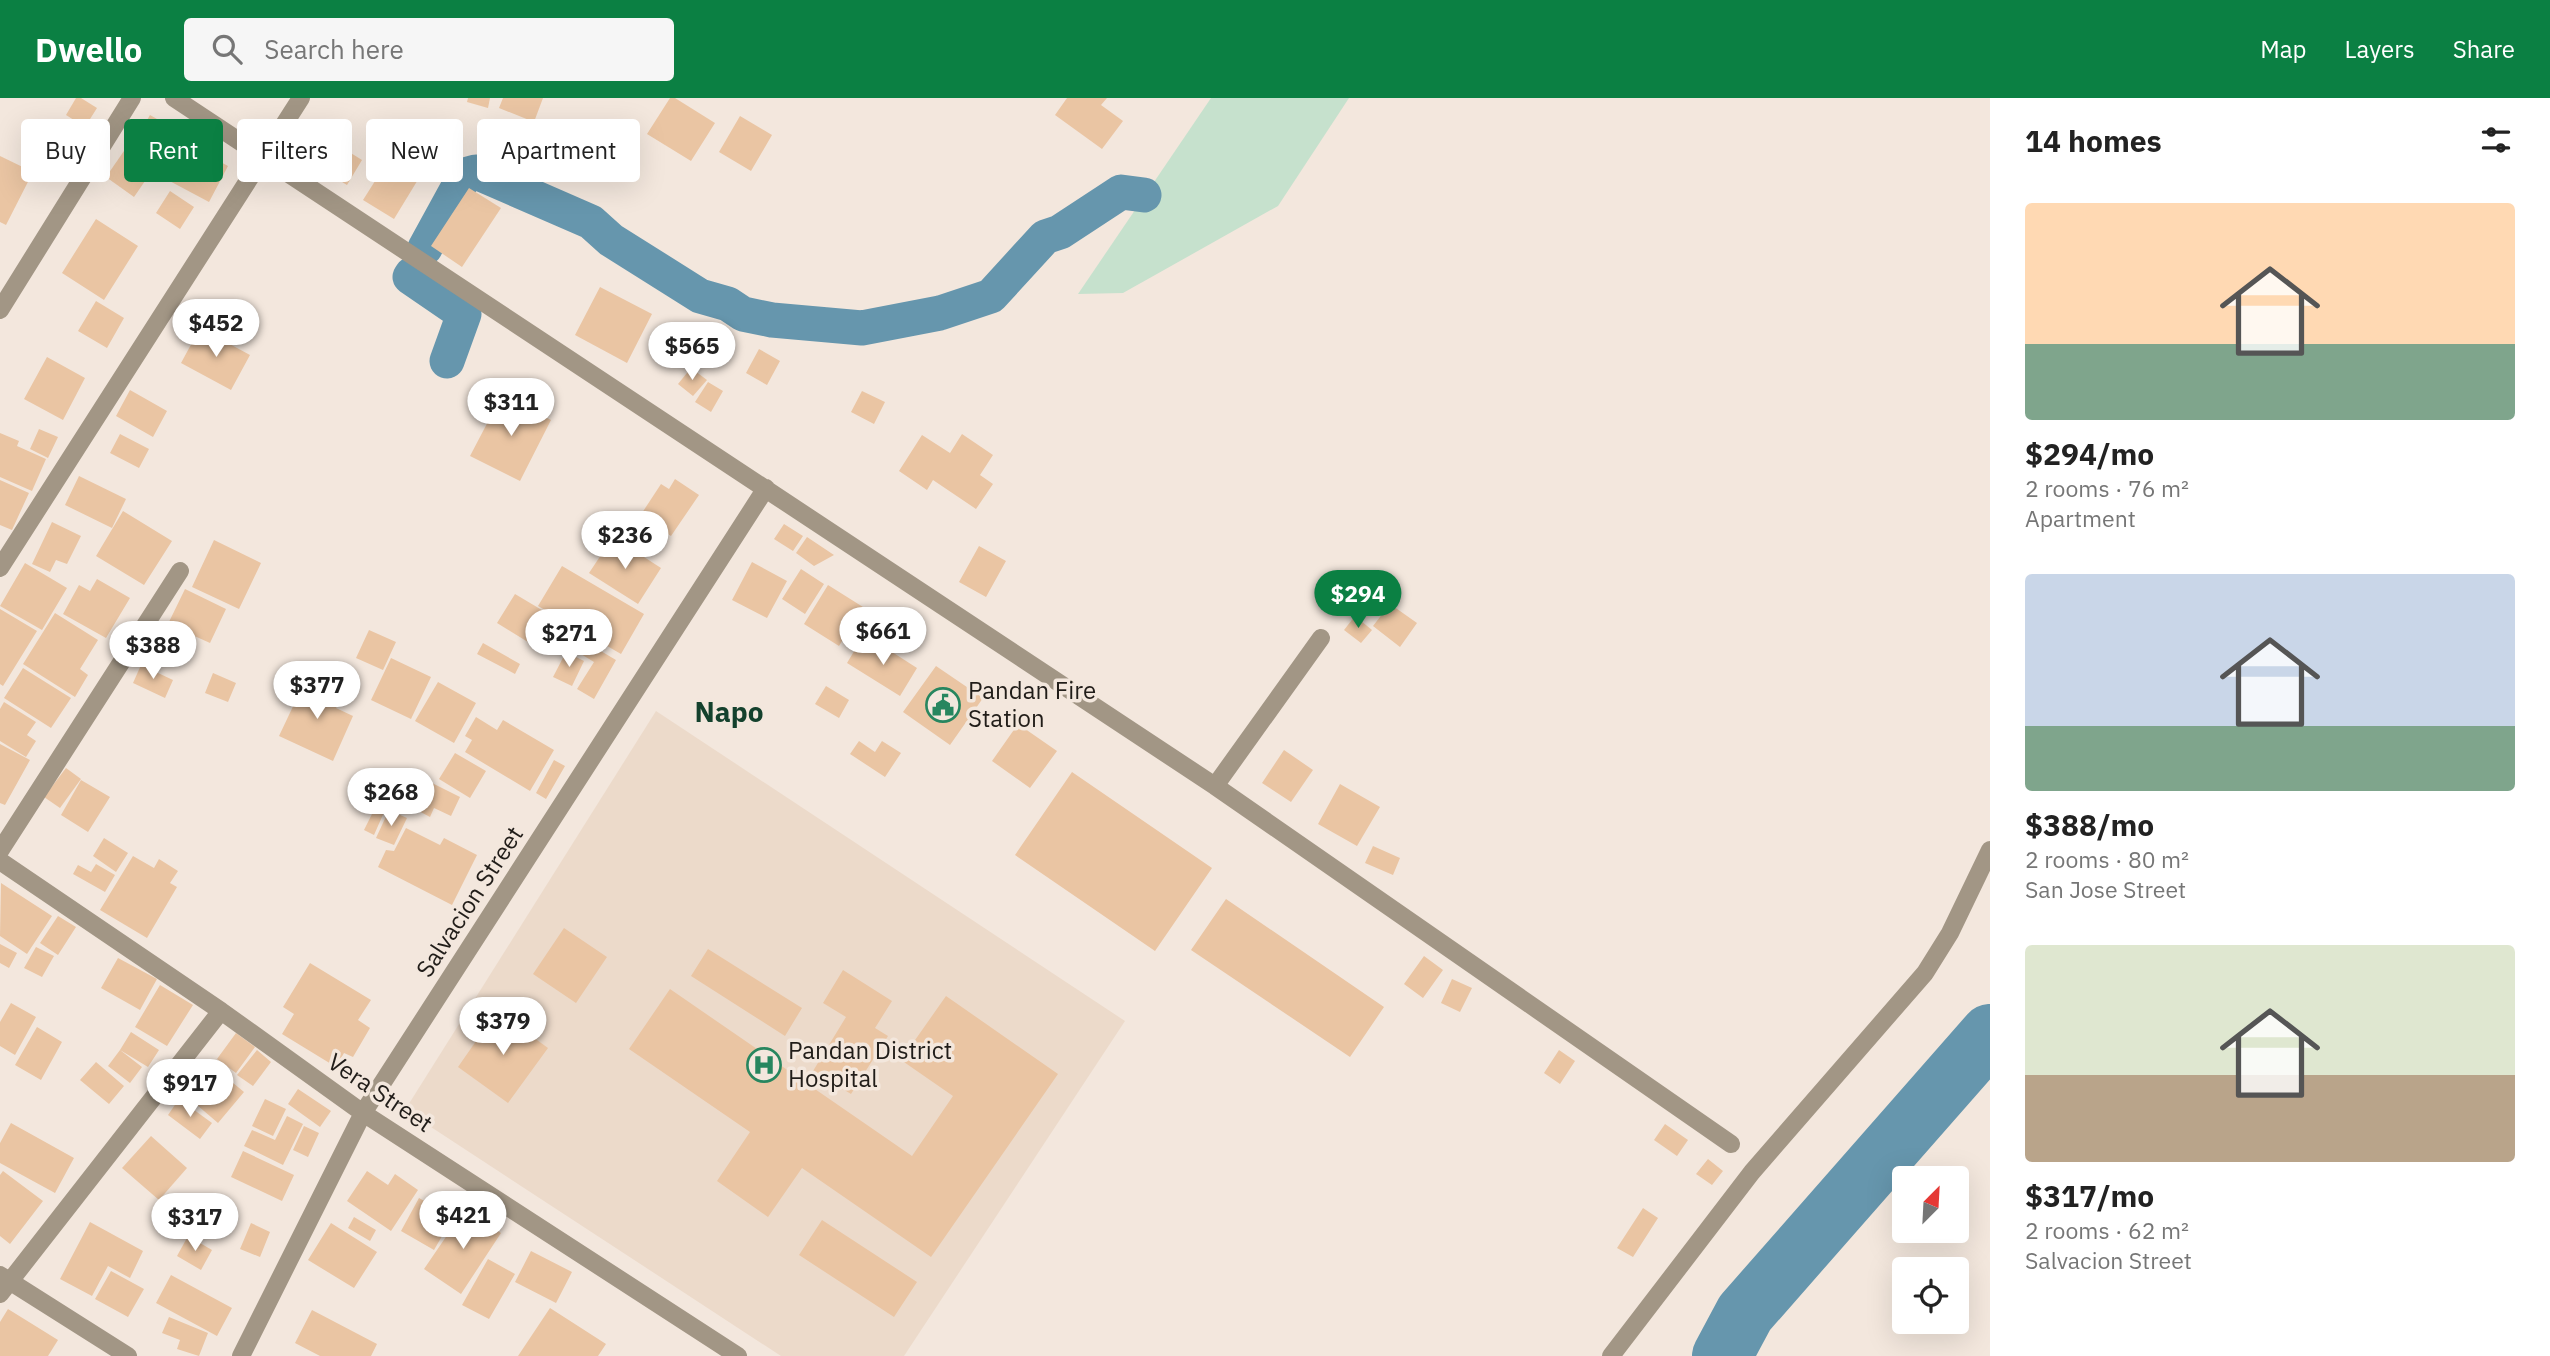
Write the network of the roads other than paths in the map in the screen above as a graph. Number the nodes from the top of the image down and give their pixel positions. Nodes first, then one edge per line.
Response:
1 (132, 98) edge
2 (174, 98) edge
3 (301, 98) edge
4 (287, 119) edge
5 (237, 138) edge
6 (247, 182) edge
7 (305, 182) edge
8 (0, 310) edge
9 (766, 488) junction
10 (0, 568) edge
11 (180, 571) dead end
12 (1321, 638) dead end
13 (1215, 786) junction
14 (0, 850) edge
15 (1990, 850) edge
16 (0, 861) edge
17 (221, 1011) junction
18 (363, 1113) junction
19 (1731, 1144) dead end
20 (4, 1284) edge
21 (128, 1356) edge
22 (241, 1356) edge
23 (738, 1356) edge
24 (1611, 1356) edge

1 - 8 street
2 - 5 street
3 - 4 street
6 - 10 street
7 - 9 street
9 - 13 street
9 - 18 street, Salvacion Street
11 - 14 street
12 - 13 street
13 - 19 street
15 - 24 street
16 - 17 street, Vera Street
17 - 18 street, Vera Street
17 - 20 street
18 - 22 street, Salvacion Street
18 - 23 street, Vera Street
20 - 21 street

